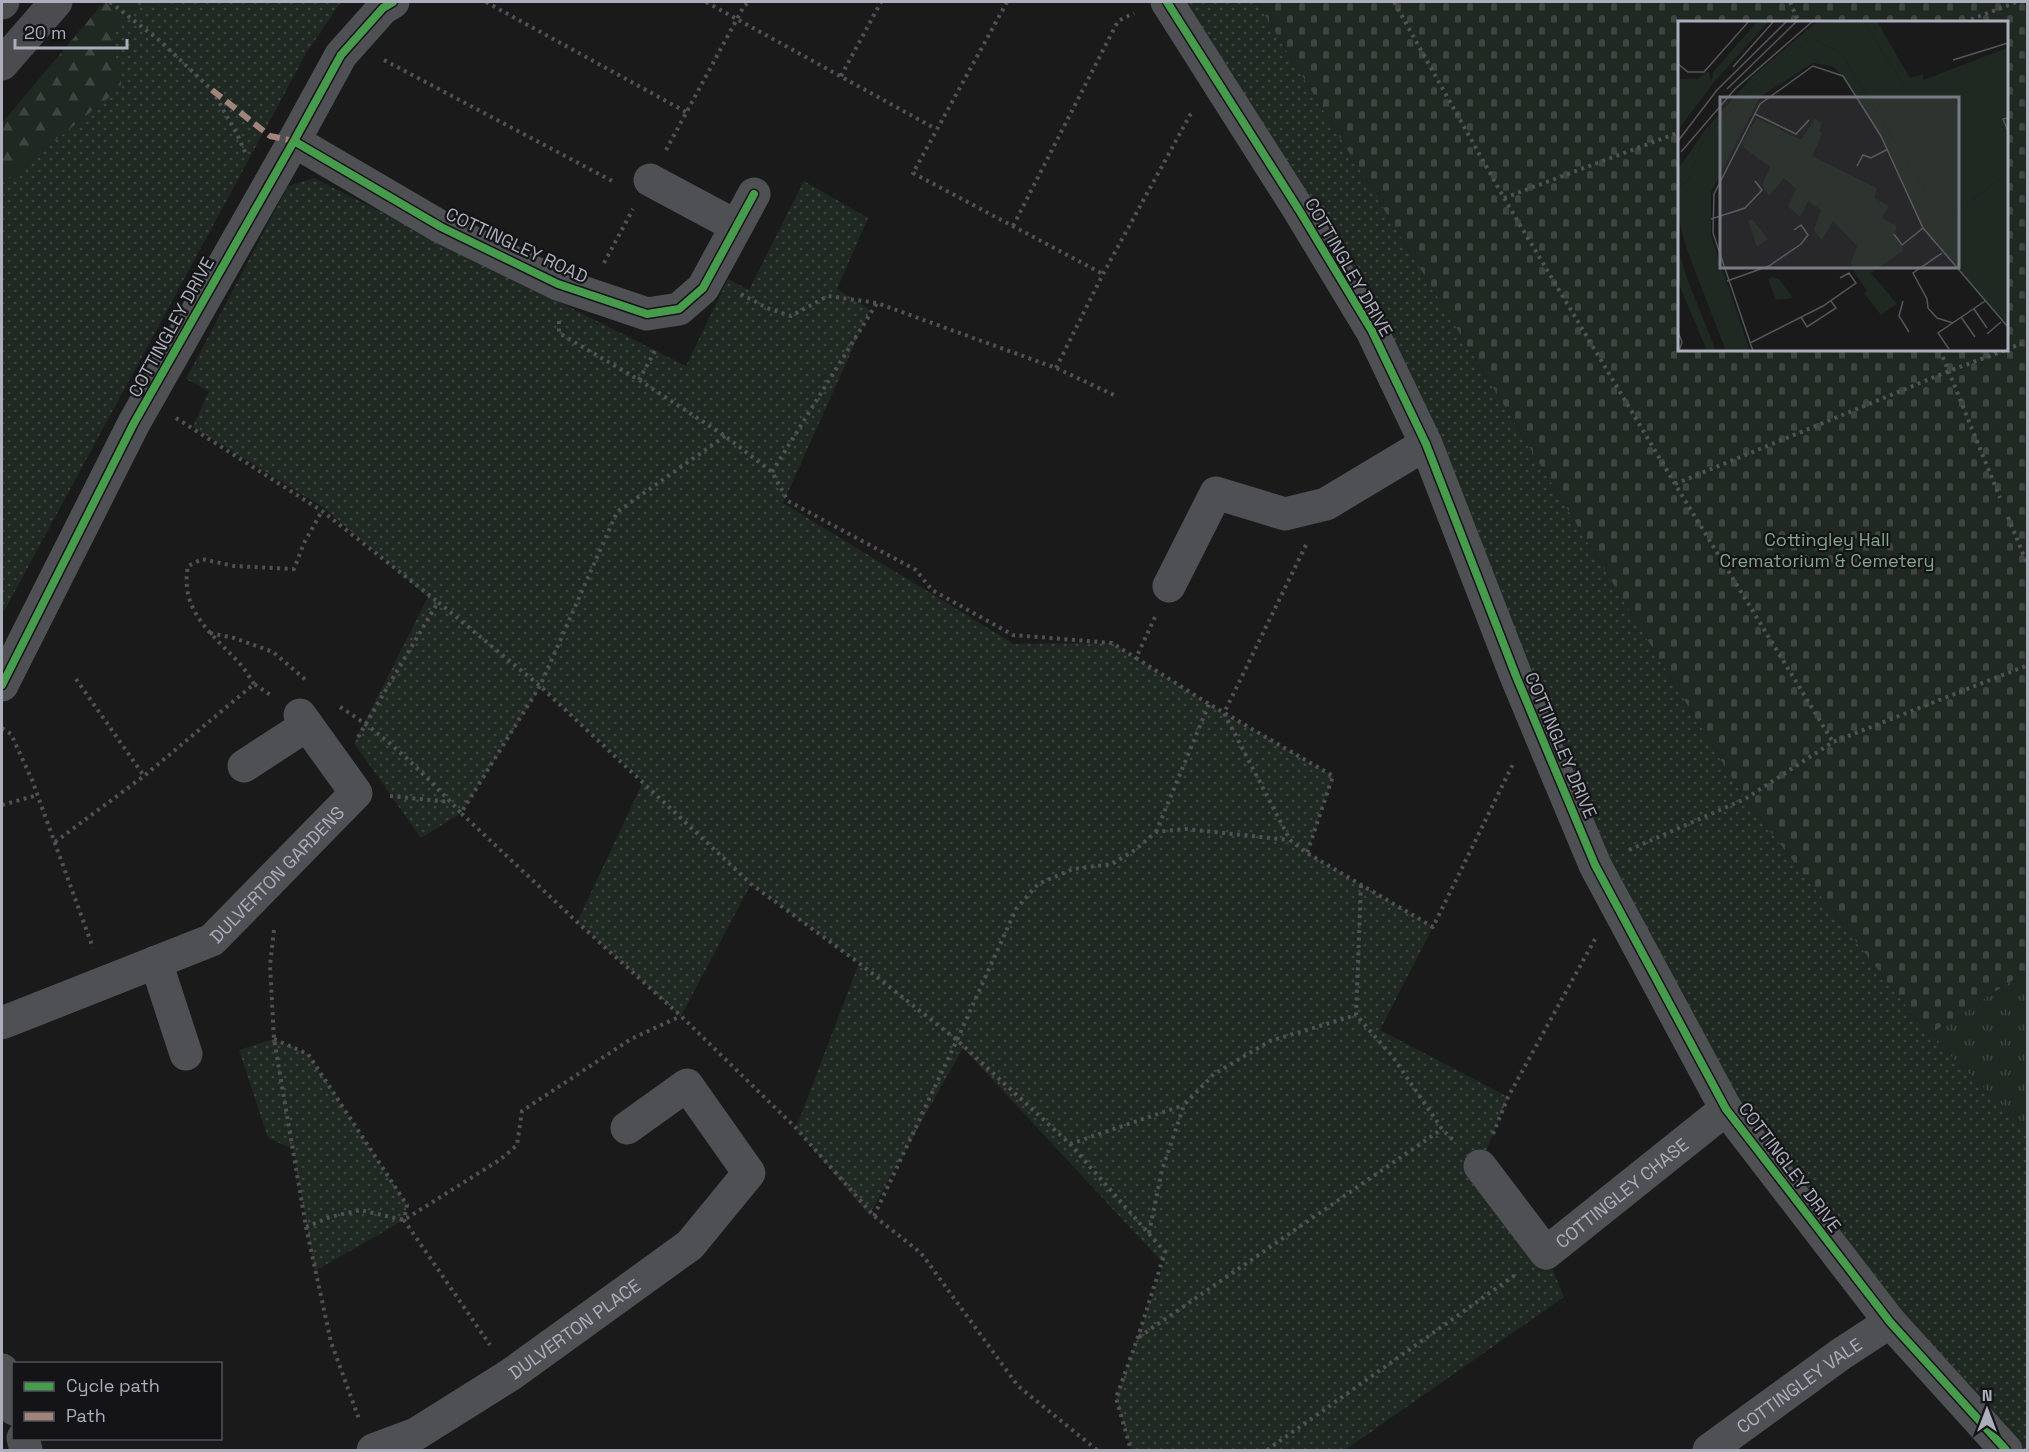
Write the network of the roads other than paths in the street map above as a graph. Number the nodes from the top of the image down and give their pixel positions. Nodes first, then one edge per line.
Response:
1 (56, 2) edge
2 (393, 2) edge
3 (1167, 2) edge
4 (2, 64) edge
5 (294, 141) junction
6 (635, 182) road end
7 (754, 194) dead end
8 (736, 226) junction
9 (1426, 444) junction
10 (1169, 586) road end
11 (2, 685) edge
12 (244, 766) dead end
13 (156, 962) junction
14 (2, 1023) edge
15 (186, 1054) dead end
16 (1726, 1108) junction
17 (627, 1128) dead end
18 (1480, 1166) road end
19 (1890, 1322) junction
20 (2, 1370) edge
21 (12, 1402) edge
22 (368, 1440) edge
23 (1709, 1450) edge
24 (2006, 1450) edge

1 - 4 highway
2 - 5 street, COTTINGLEY DRIVE
3 - 9 street, COTTINGLEY DRIVE
5 - 8 street, COTTINGLEY ROAD
5 - 11 street, COTTINGLEY DRIVE
6 - 8 street
7 - 8 street, COTTINGLEY ROAD
9 - 10 street
9 - 16 street, COTTINGLEY DRIVE
12 - 13 street, DULVERTON GARDENS
13 - 14 street, DULVERTON GARDENS
13 - 15 street
16 - 18 street, COTTINGLEY CHASE
16 - 19 street, COTTINGLEY DRIVE
17 - 22 street, DULVERTON PLACE
19 - 23 street, COTTINGLEY VALE
19 - 24 street, COTTINGLEY DRIVE
20 - 21 street

